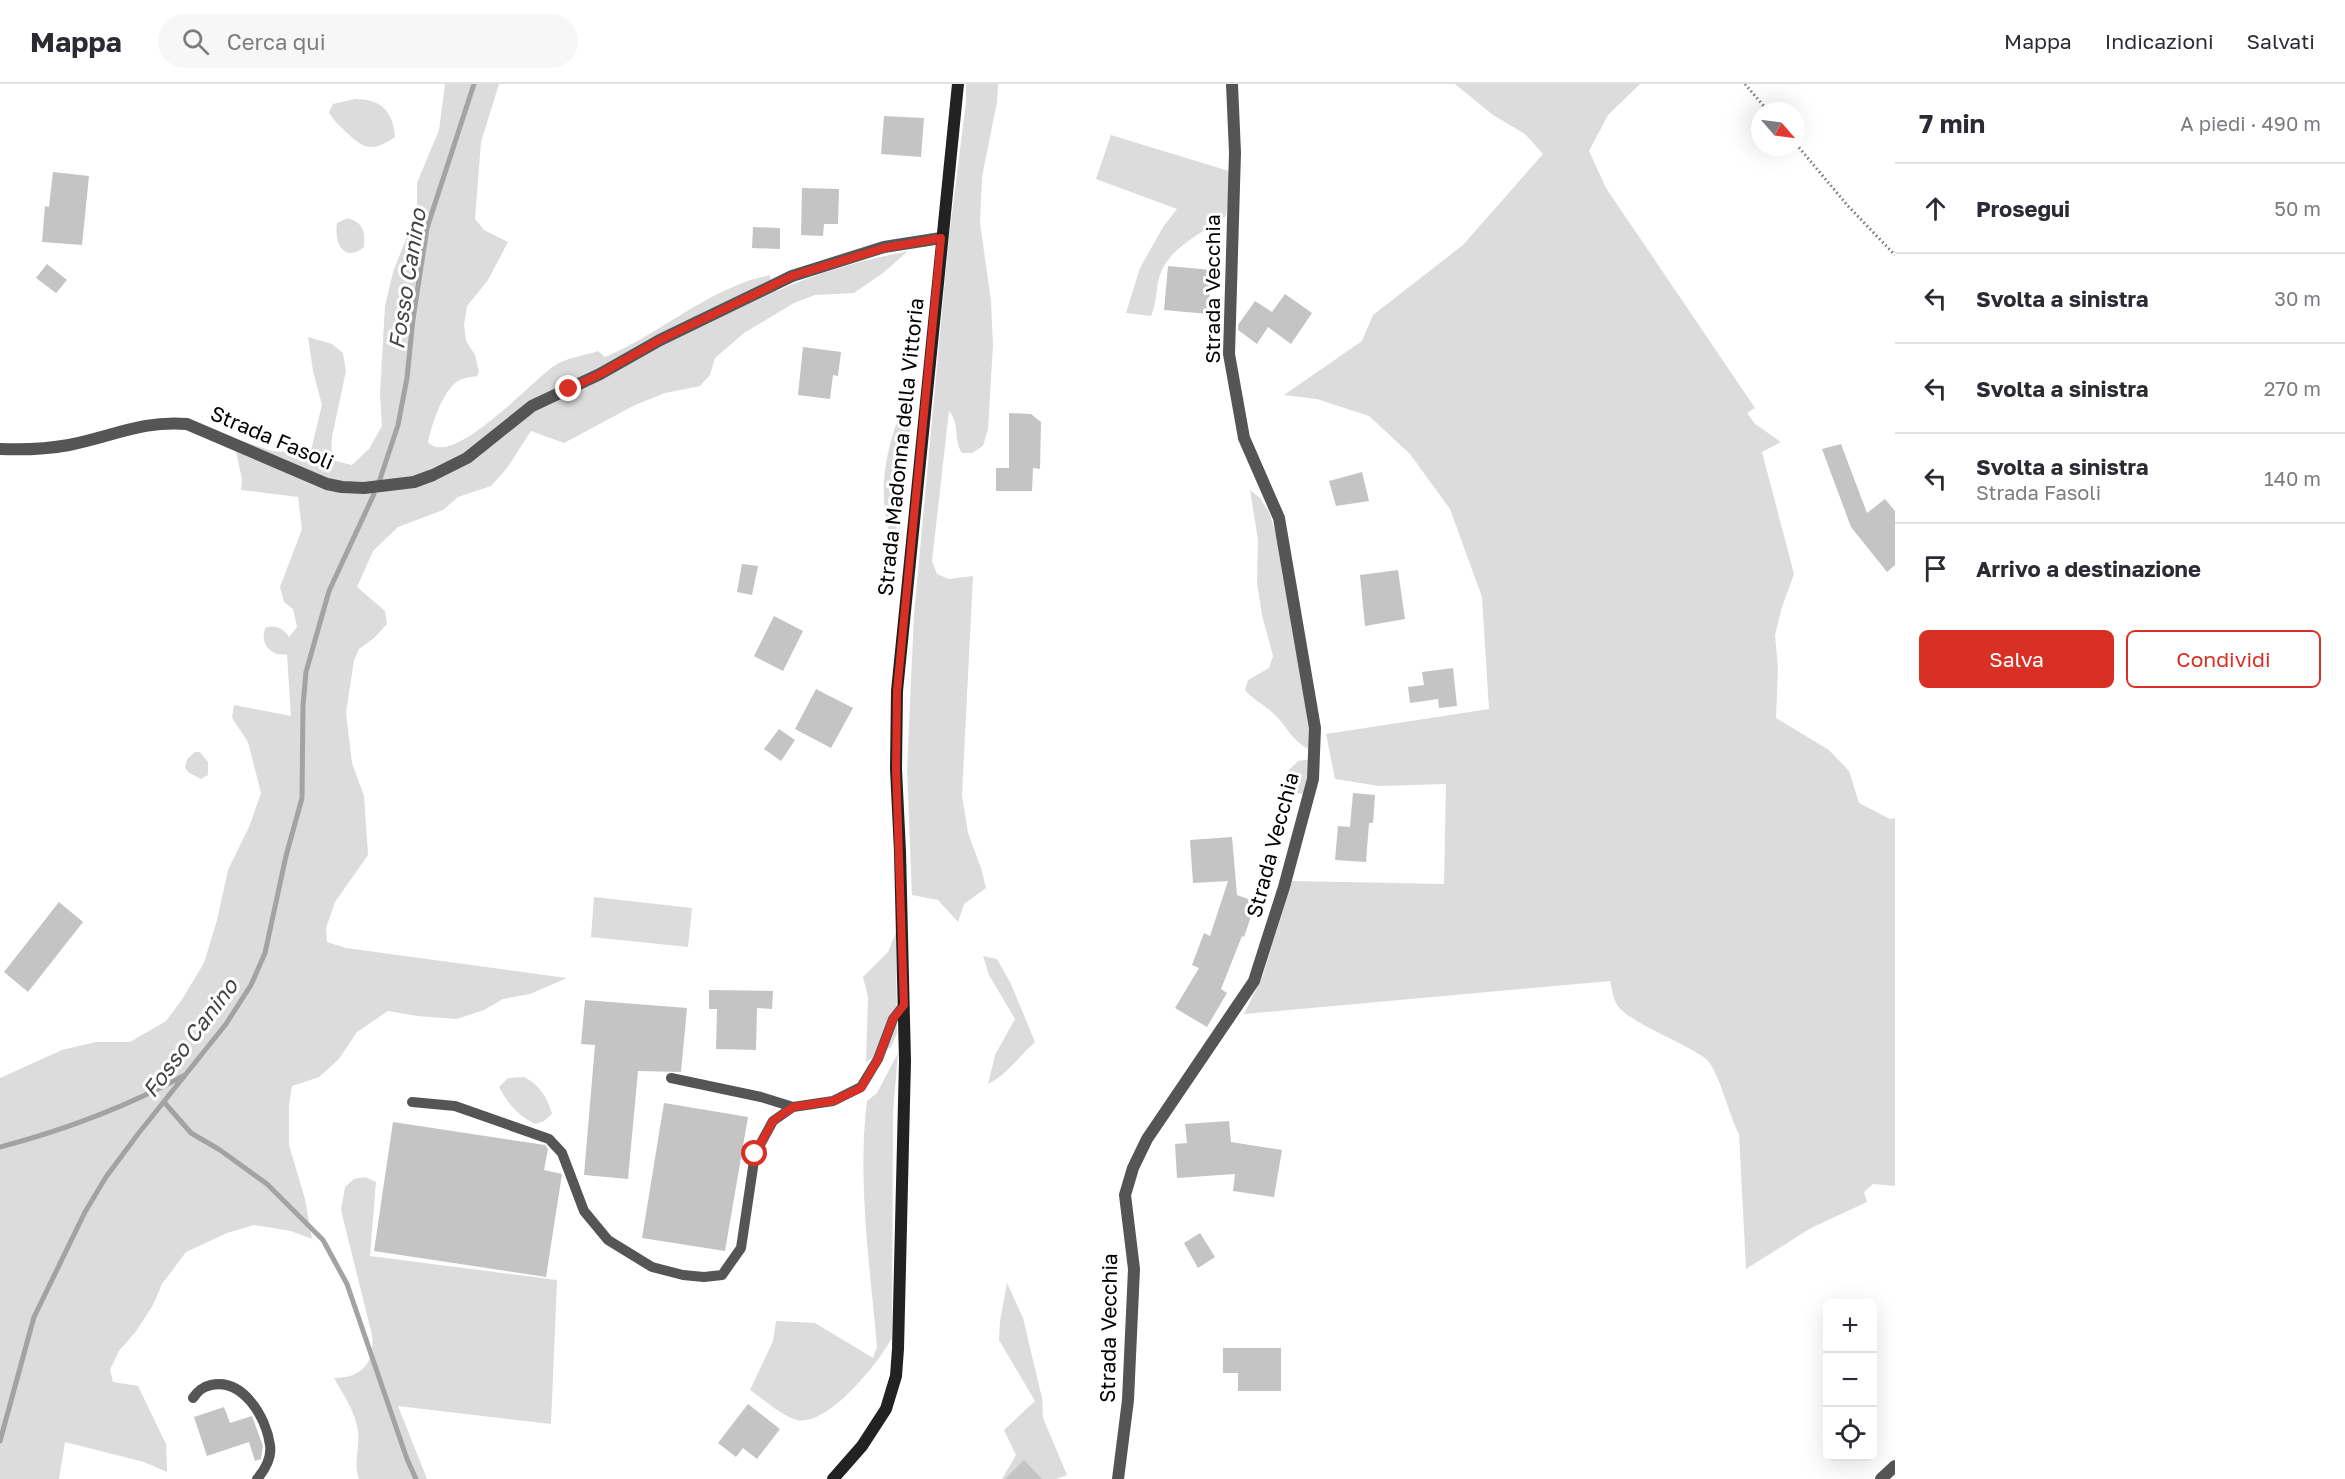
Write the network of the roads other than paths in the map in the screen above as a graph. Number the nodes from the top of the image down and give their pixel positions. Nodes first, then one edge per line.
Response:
1 (958, 84) edge
2 (1232, 84) edge
3 (941, 238) junction
4 (0, 449) edge
5 (904, 1005) junction
6 (671, 1078) dead end
7 (412, 1102) dead end
8 (793, 1107) junction
9 (193, 1398) dead end
10 (1895, 1466) edge
11 (257, 1479) edge
12 (833, 1479) edge
13 (1118, 1479) edge
14 (1881, 1479) edge

1 - 3 street, Strada Madonna della Vittoria
2 - 13 street, Strada Vecchia
3 - 4 street, Strada Fasoli
3 - 5 street, Strada Madonna della Vittoria
5 - 8 lane
5 - 12 street, Strada Madonna della Vittoria
6 - 8 lane
7 - 8 lane
9 - 11 lane
10 - 14 street

